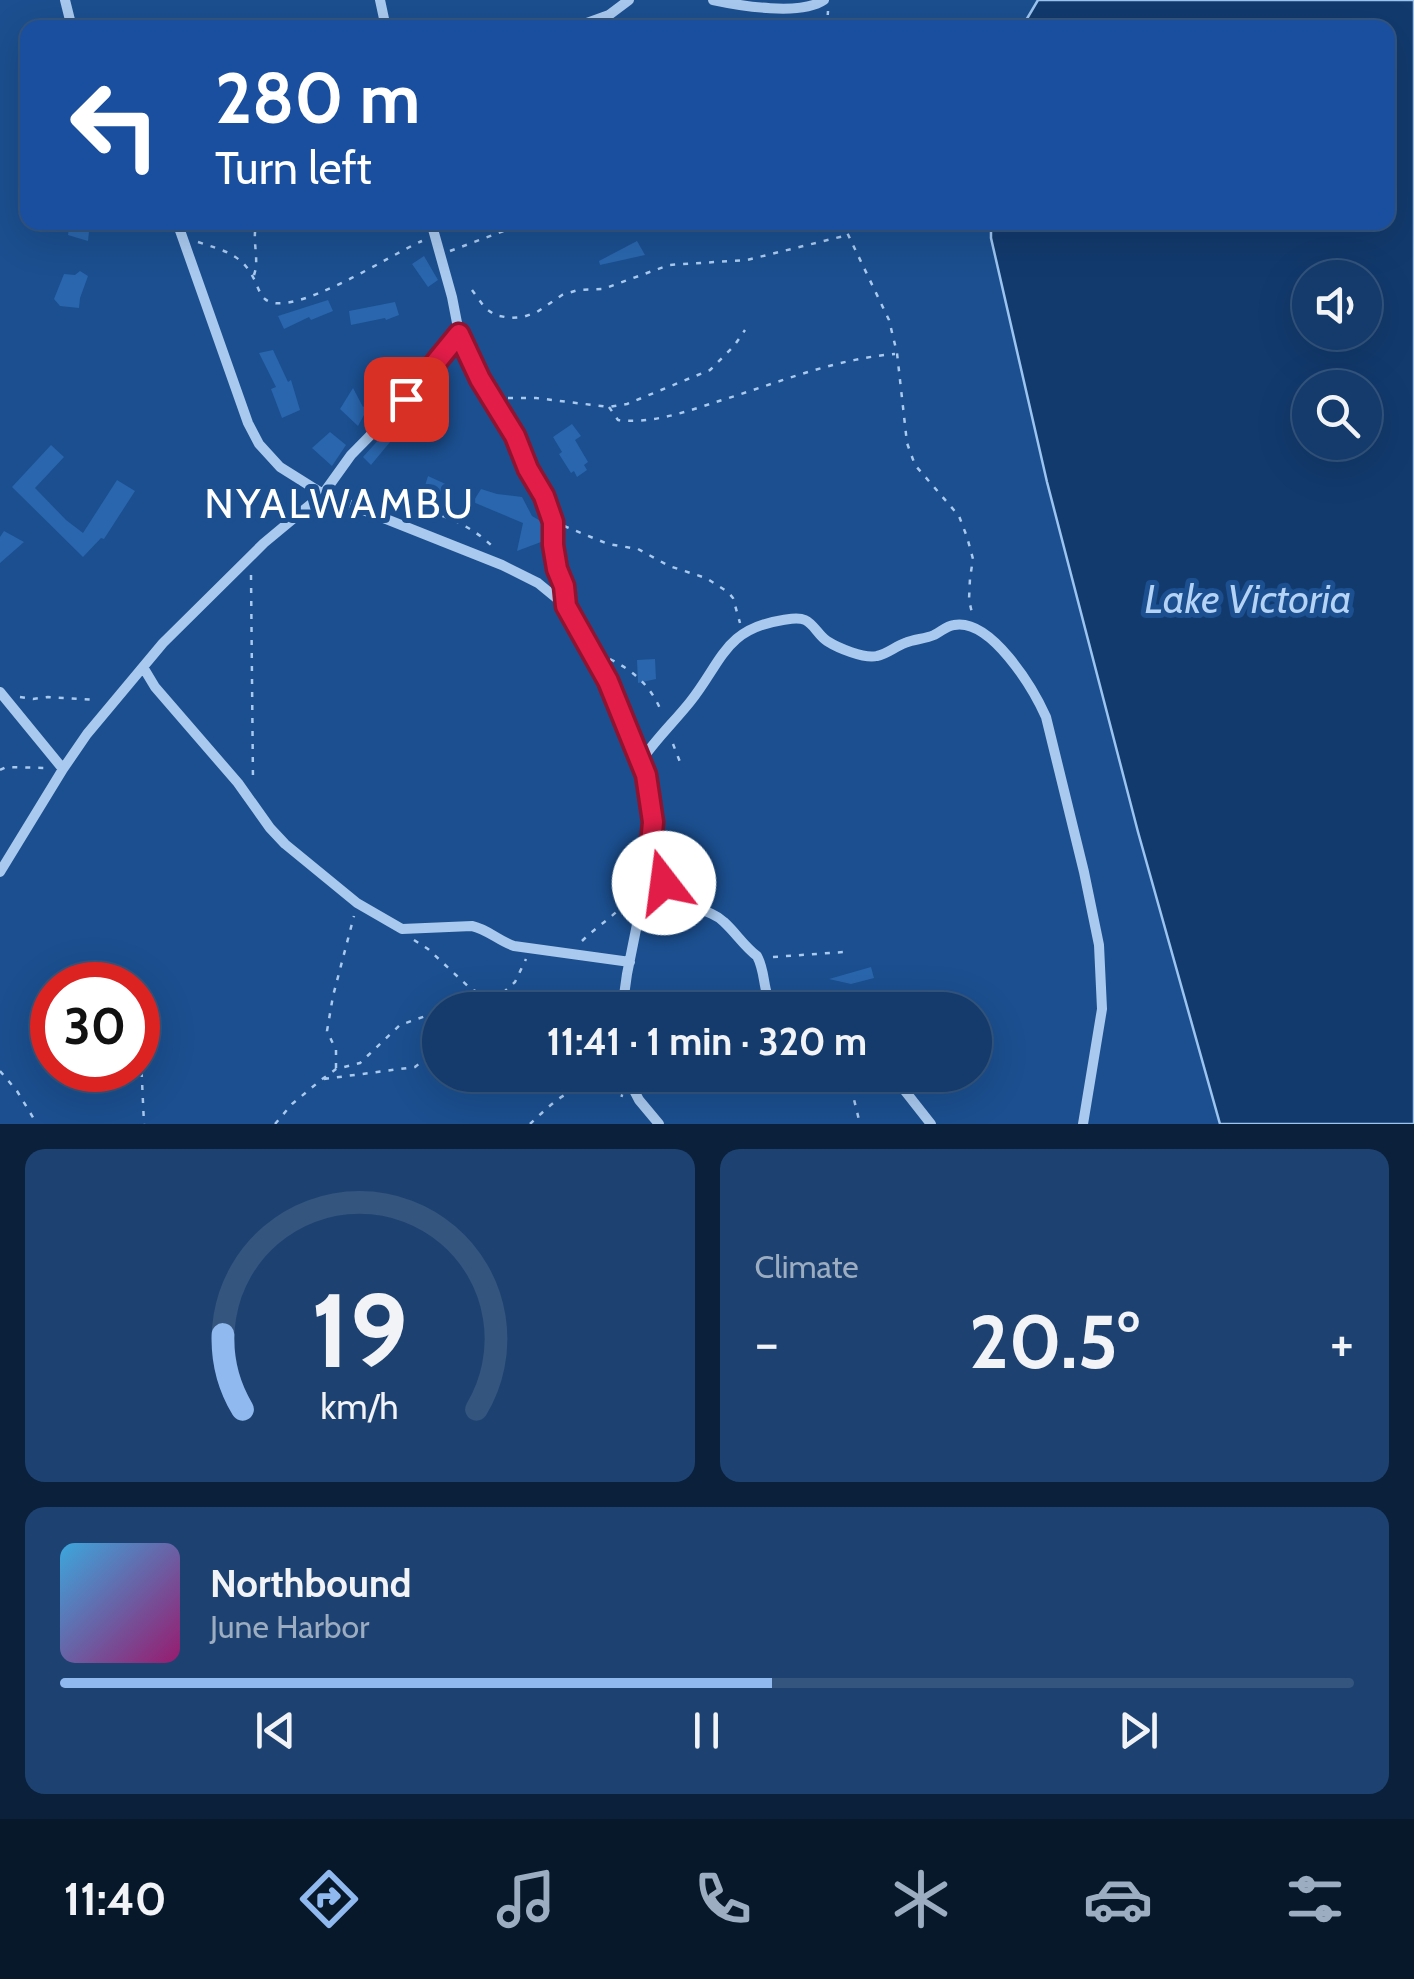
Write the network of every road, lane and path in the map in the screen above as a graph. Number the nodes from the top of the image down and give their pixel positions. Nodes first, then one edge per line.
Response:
1 (629, 0) edge
2 (713, 0) edge
3 (826, 0) edge
4 (595, 20) edge
5 (180, 230) edge
6 (256, 230) edge
7 (433, 230) edge
8 (506, 230) edge
9 (845, 230) edge
10 (434, 236) junction
11 (848, 236) junction
12 (182, 237) junction
13 (440, 254) junction
14 (253, 276) junction
15 (472, 290) dead end
16 (746, 330) dead end
17 (459, 334) junction
18 (897, 354) junction
19 (492, 401) junction
20 (609, 407) junction
21 (322, 494) junction
22 (389, 506) dead end
23 (553, 522) junction
24 (250, 556) junction
25 (502, 565) junction
26 (566, 606) junction
27 (974, 626) junction
28 (743, 633) junction
29 (590, 650) junction
30 (143, 668) junction
31 (6, 693) edge
32 (114, 702) junction
33 (666, 727) junction
34 (641, 761) junction
35 (680, 762) dead end
36 (62, 769) junction
37 (0, 770) edge
38 (252, 804) junction
39 (650, 855) junction
40 (0, 872) edge
41 (646, 881) junction
42 (357, 904) junction
43 (402, 929) junction
44 (531, 949) junction
45 (844, 952) dead end
46 (573, 954) junction
47 (757, 956) junction
48 (630, 962) junction
49 (478, 992) edge
50 (504, 992) edge
51 (625, 992) edge
52 (765, 992) edge
53 (422, 1017) edge
54 (422, 1062) edge
55 (336, 1069) junction
56 (0, 1071) edge
57 (321, 1080) junction
58 (143, 1092) edge
59 (574, 1092) edge
60 (609, 1092) edge
61 (635, 1092) edge
62 (852, 1092) edge
63 (907, 1092) edge
64 (639, 1100) junction
65 (37, 1124) edge
66 (144, 1124) edge
67 (275, 1124) edge
68 (530, 1124) edge
69 (659, 1124) edge
70 (860, 1124) edge
71 (930, 1124) edge
72 (1084, 1124) edge

1 - 4 street
2 - 3 street
5 - 12 street
6 - 14 path
7 - 10 street
8 - 13 path
9 - 11 path
10 - 13 street
10 - 14 path
11 - 15 path
11 - 18 path
12 - 14 path
12 - 21 street
13 - 17 street
16 - 20 path
17 - 19 street
17 - 21 street
18 - 20 path
18 - 27 path
19 - 20 path
19 - 23 street
21 - 24 street
21 - 25 street
22 - 25 path
23 - 26 street
23 - 28 path
24 - 30 street
24 - 38 path
25 - 26 street
26 - 29 street
27 - 28 street
27 - 72 street
28 - 33 street
29 - 33 path
29 - 34 street
30 - 32 street
30 - 38 street
31 - 32 path
31 - 36 street
32 - 36 street
33 - 34 street
33 - 35 path
34 - 39 street
36 - 37 path
36 - 40 street
38 - 42 street
39 - 41 street
39 - 47 street
41 - 46 path
41 - 48 street
42 - 43 street
42 - 55 path
43 - 44 street
43 - 49 path
44 - 46 street
44 - 50 path
45 - 47 path
46 - 48 street
47 - 52 street
48 - 51 street
53 - 55 path
54 - 57 path
55 - 57 path
56 - 65 path
57 - 67 path
58 - 66 path
59 - 68 path
60 - 64 path
61 - 64 street
62 - 70 path
63 - 71 street
64 - 69 street

